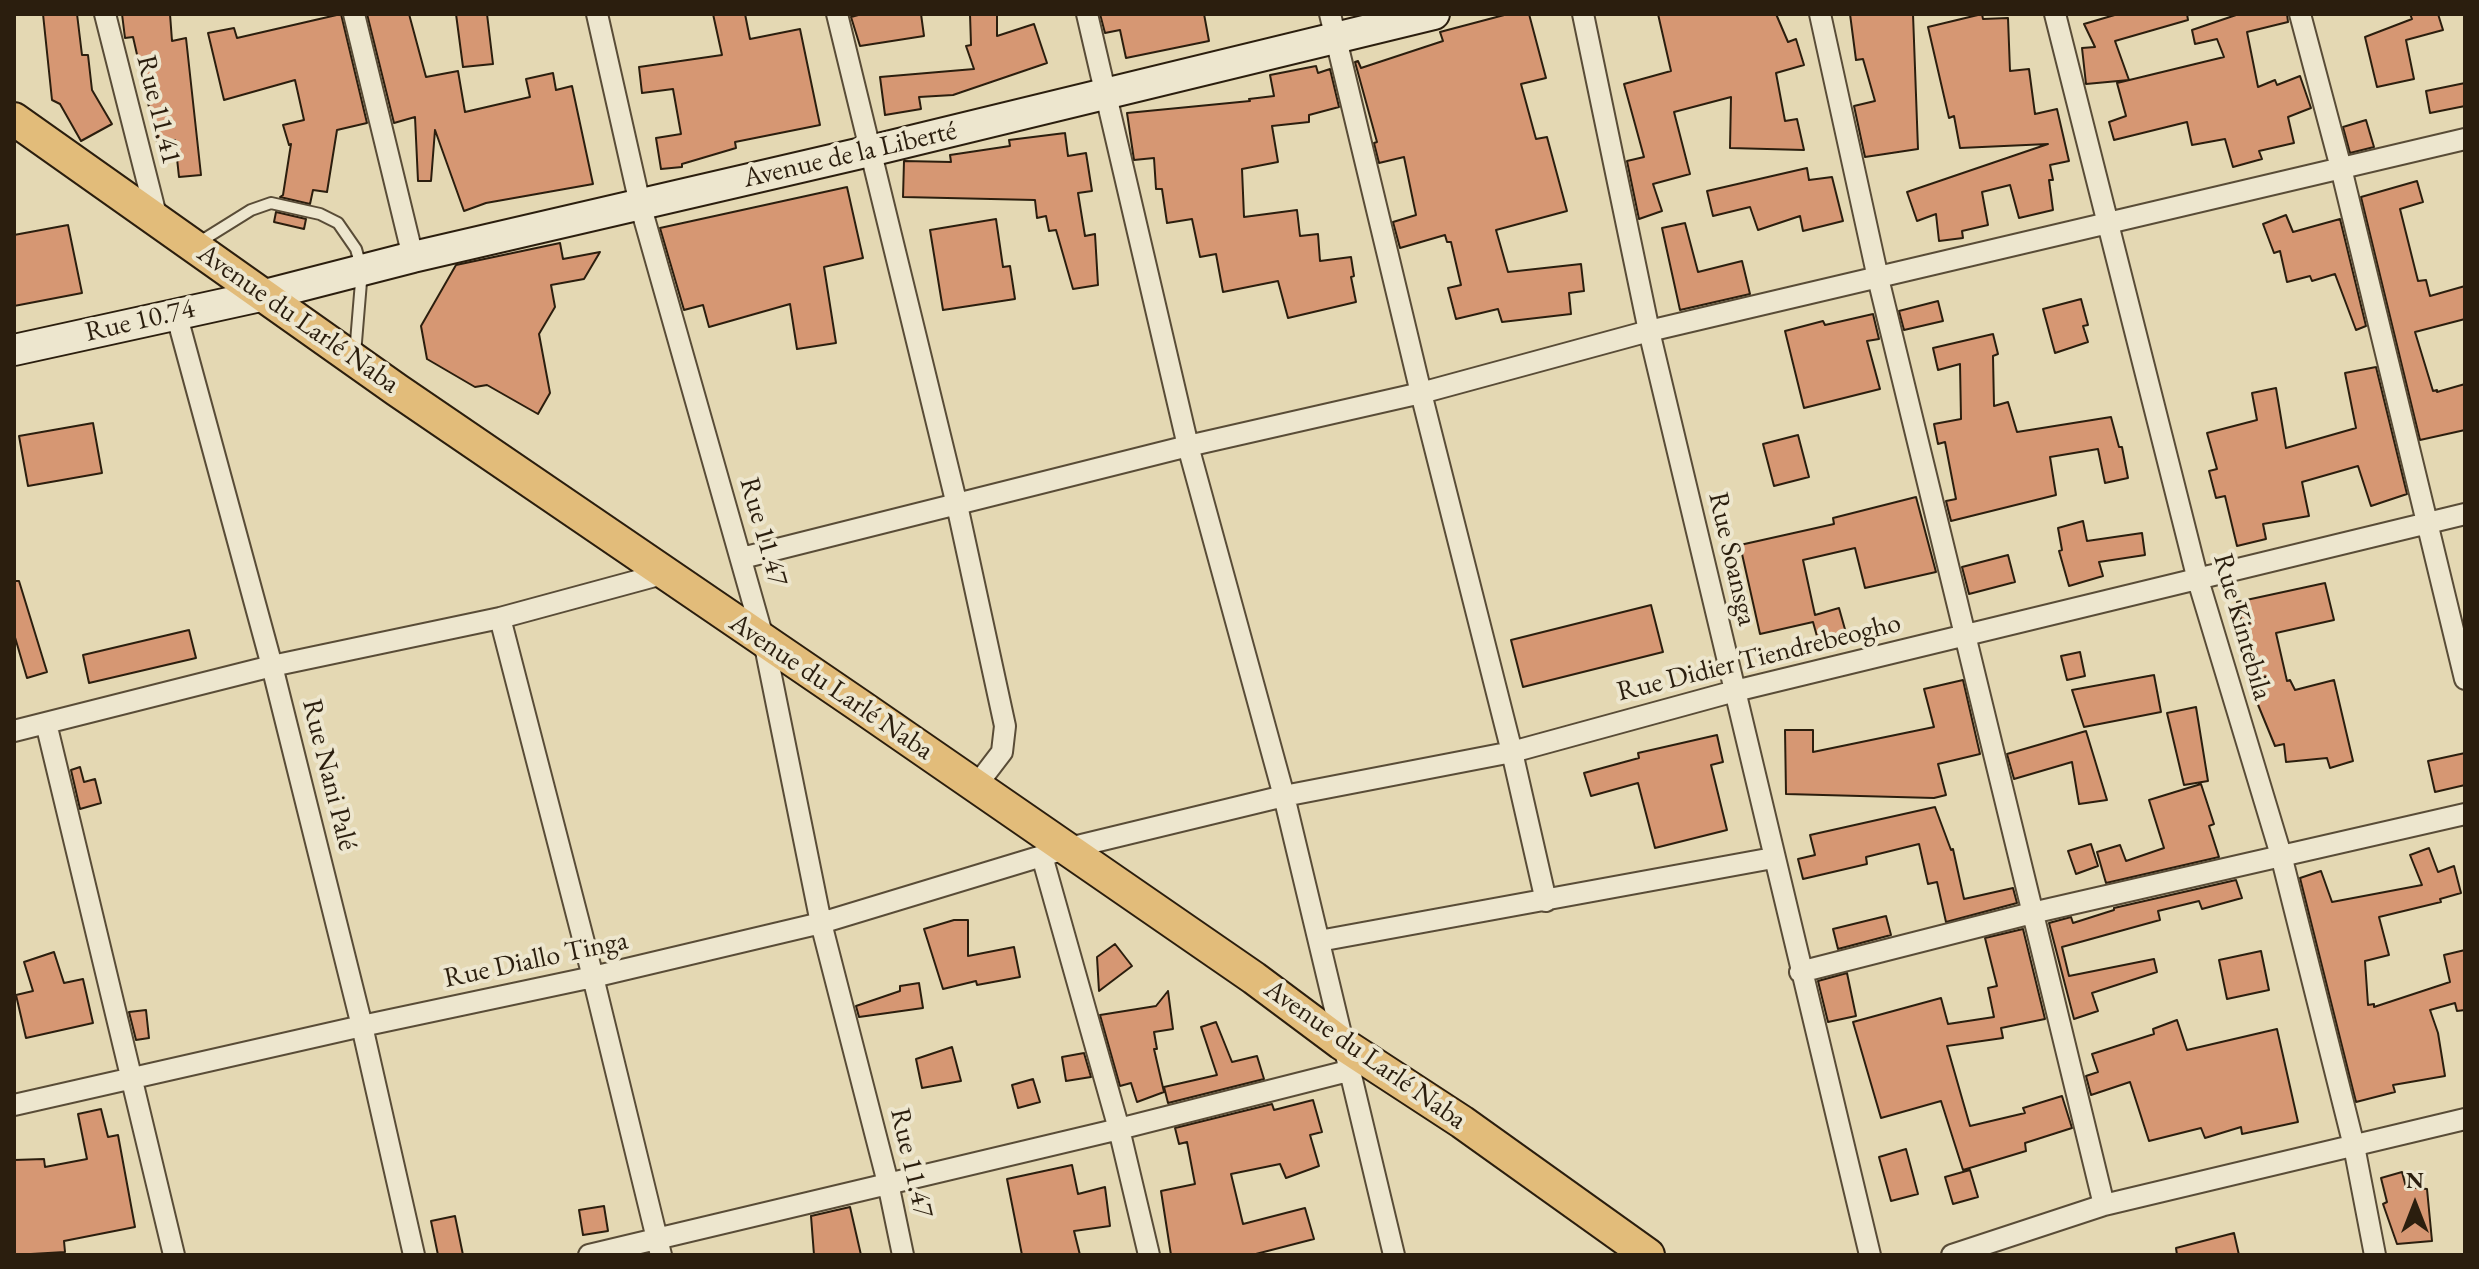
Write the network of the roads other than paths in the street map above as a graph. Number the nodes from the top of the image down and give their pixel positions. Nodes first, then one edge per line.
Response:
1 (105, 14) edge
2 (354, 14) edge
3 (597, 14) edge
4 (837, 14) edge
5 (1087, 14) edge
6 (1434, 14) edge
7 (1583, 14) edge
8 (1820, 14) edge
9 (2055, 14) edge
10 (2300, 14) edge
11 (1334, 26) edge
12 (1107, 94) junction
13 (14, 119) edge
14 (2465, 139) edge
15 (870, 151) junction
16 (2341, 168) junction
17 (640, 204) junction
18 (157, 219) junction
19 (2107, 223) junction
20 (194, 245) junction
21 (413, 257) junction
22 (362, 270) junction
23 (1878, 278) junction
24 (265, 295) junction
25 (176, 313) junction
26 (1649, 331) junction
27 (14, 350) edge
28 (354, 360) junction
29 (1421, 393) junction
30 (1188, 446) junction
31 (957, 505) junction
32 (2465, 514) edge
33 (2429, 523) junction
34 (742, 558) junction
35 (666, 573) junction
36 (2198, 580) junction
37 (500, 618) junction
38 (1965, 635) junction
39 (764, 641) junction
40 (272, 666) junction
41 (2465, 679) edge
42 (1735, 691) junction
43 (46, 723) junction
44 (14, 731) edge
45 (1512, 752) junction
46 (976, 786) junction
47 (1284, 796) junction
48 (2465, 814) edge
49 (1054, 853) junction
50 (2281, 855) junction
51 (1773, 858) junction
52 (1546, 901) junction
53 (2032, 913) junction
54 (821, 923) junction
55 (1319, 941) junction
56 (1800, 972) junction
57 (593, 977) junction
58 (362, 1026) junction
59 (1345, 1057) junction
60 (132, 1078) junction
61 (14, 1105) edge
62 (2465, 1119) edge
63 (1119, 1129) junction
64 (2354, 1146) junction
65 (888, 1183) junction
66 (2104, 1205) junction
67 (659, 1247) edge
68 (174, 1255) edge
69 (414, 1255) edge
70 (589, 1255) edge
71 (903, 1255) edge
72 (1149, 1255) edge
73 (1394, 1255) edge
74 (1648, 1255) edge
75 (1870, 1255) edge
76 (1952, 1255) edge
77 (2375, 1255) edge

1 - 18 street, Rue 11.41
2 - 21 street
3 - 17 street, Rue 11.47
4 - 15 street
5 - 12 street
6 - 11 main road, Avenue de la Liberté
7 - 26 street, Rue Soansga
8 - 23 street
9 - 19 street, Rue Kintebila
10 - 16 street
11 - 12 main road, Avenue de la Liberté
11 - 29 street
12 - 15 main road, Avenue de la Liberté
12 - 30 street
13 - 18 main road, Avenue du Larlé Naba
14 - 16 street
15 - 17 main road, Avenue de la Liberté
15 - 31 street
16 - 19 street
16 - 33 street
17 - 21 main road, Avenue de la Liberté
17 - 34 street, Rue 11.47
18 - 20 main road, Avenue du Larlé Naba
19 - 23 street
19 - 36 street, Rue Kintebila
20 - 22 lane
20 - 24 main road, Avenue du Larlé Naba
21 - 22 main road, Avenue de la Liberté
22 - 24 main road, Avenue de la Liberté
22 - 28 lane
23 - 26 street
23 - 38 street
24 - 25 main road, Rue 10.74
24 - 28 main road, Avenue du Larlé Naba
25 - 27 main road, Rue 10.74
25 - 40 street, Rue Nani Palé
26 - 29 street
26 - 42 street, Rue Soansga
28 - 35 main road, Avenue du Larlé Naba
29 - 30 street
29 - 45 street
30 - 31 street
30 - 47 street
31 - 34 street
31 - 46 street
32 - 33 street, Rue Didier Tiendrebeogho
33 - 36 street, Rue Didier Tiendrebeogho
33 - 41 street
34 - 39 street, Rue 11.47
35 - 37 street
35 - 39 main road, Avenue du Larlé Naba
36 - 38 street, Rue Didier Tiendrebeogho
36 - 50 street, Rue Kintebila
37 - 40 street
37 - 57 street
38 - 42 street, Rue Didier Tiendrebeogho
38 - 53 street
39 - 46 main road, Avenue du Larlé Naba
39 - 54 street, Rue 11.47
40 - 43 street
40 - 58 street, Rue Nani Palé
42 - 45 street, Rue Didier Tiendrebeogho
42 - 51 street, Rue Soansga
43 - 44 street
43 - 60 street
45 - 47 street, Rue Didier Tiendrebeogho
45 - 52 street
46 - 49 main road, Avenue du Larlé Naba
47 - 49 street, Rue Didier Tiendrebeogho
47 - 55 street
48 - 50 street
49 - 54 street, Rue Diallo Tinga
49 - 59 main road, Avenue du Larlé Naba
49 - 63 street
50 - 53 street
50 - 64 street, Rue Kintebila
51 - 52 street
51 - 56 street, Rue Soansga
52 - 55 street
53 - 56 street
53 - 66 street
54 - 57 street, Rue Diallo Tinga
54 - 65 street, Rue 11.47
55 - 59 street
56 - 75 street, Rue Soansga
57 - 58 street, Rue Diallo Tinga
57 - 67 street
58 - 60 street, Rue Diallo Tinga
58 - 69 street, Rue Nani Palé
59 - 63 street
59 - 73 street
59 - 74 main road, Avenue du Larlé Naba
60 - 61 street, Rue Diallo Tinga
60 - 68 street
62 - 64 street
63 - 65 street
63 - 72 street
64 - 66 street
64 - 77 street, Rue Kintebila
65 - 67 street
65 - 71 street, Rue 11.47
66 - 76 street
67 - 70 street

